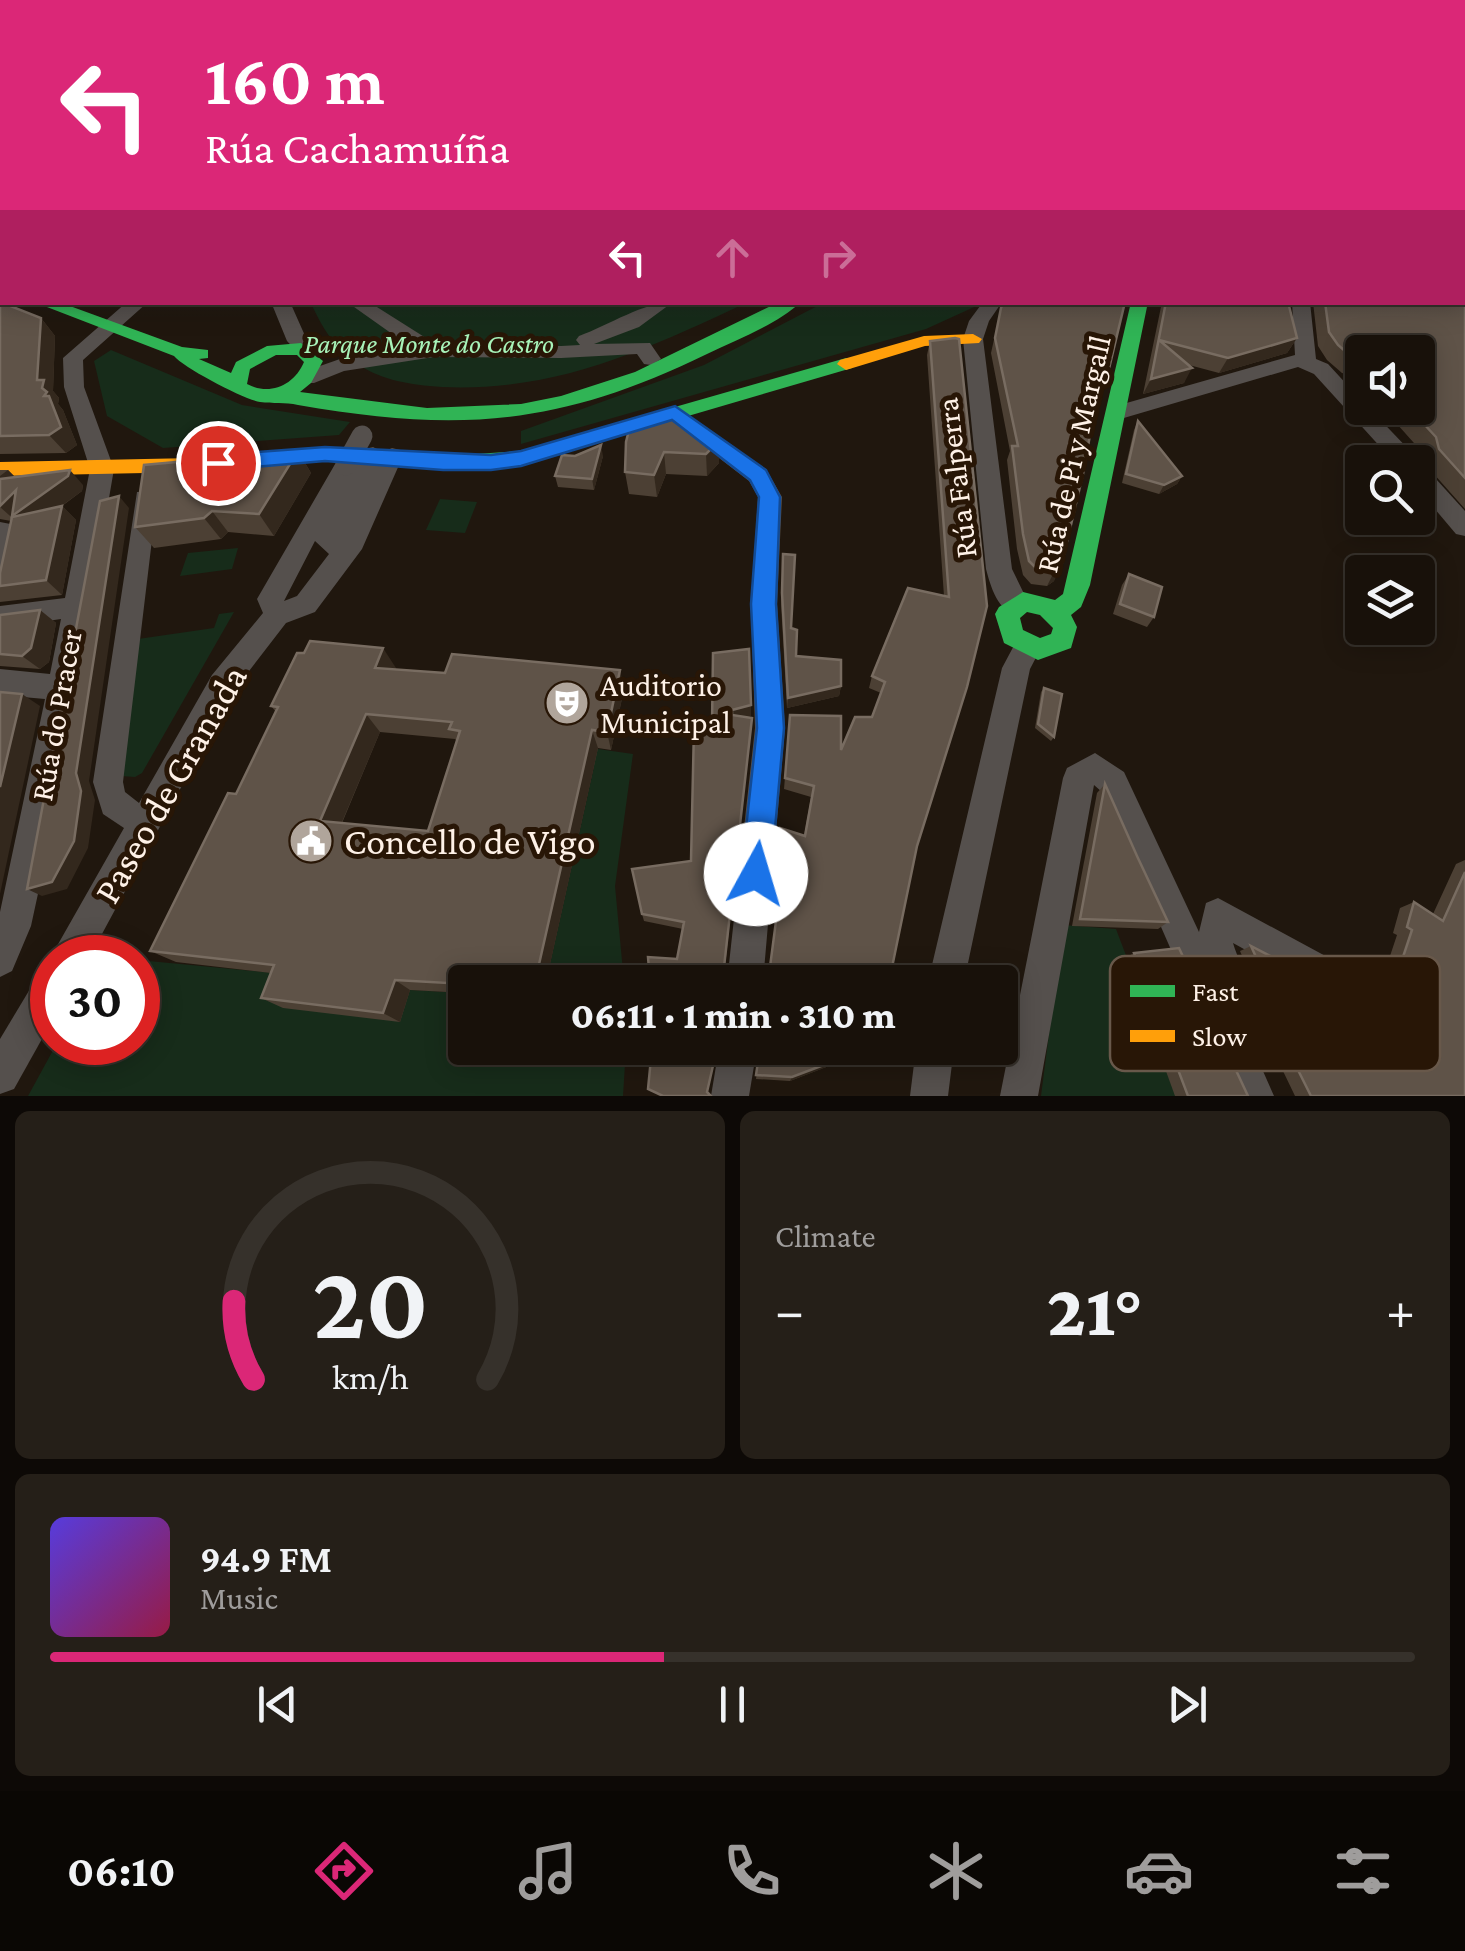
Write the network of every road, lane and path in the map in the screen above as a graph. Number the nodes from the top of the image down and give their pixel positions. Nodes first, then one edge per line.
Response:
1 (50, 305) edge
2 (135, 305) edge
3 (281, 305) edge
4 (360, 305) edge
5 (659, 305) edge
6 (768, 305) edge
7 (787, 305) edge
8 (992, 305) edge
9 (1139, 305) edge
10 (1301, 305) edge
11 (110, 328) junction
12 (290, 328) junction
13 (972, 339) junction
14 (273, 350) junction
15 (532, 350) junction
16 (434, 351) junction
17 (180, 352) junction
18 (652, 359) junction
19 (249, 360) junction
20 (1306, 362) junction
21 (311, 369) junction
22 (236, 385) junction
23 (274, 394) junction
24 (376, 411) junction
25 (675, 412) junction
26 (1117, 413) junction
27 (1390, 445) edge
28 (377, 457) junction
29 (443, 463) joint
30 (147, 468) junction
31 (0, 469) edge
32 (102, 469) junction
33 (1435, 493) edge
34 (1465, 527) edge
35 (0, 531) edge
36 (0, 587) edge
37 (1016, 604) junction
38 (273, 607) junction
39 (63, 608) dead end
40 (1056, 612) junction
41 (0, 617) edge
42 (1028, 646) junction
43 (0, 682) edge
44 (60, 688) junction
45 (144, 820) junction
46 (82, 935) edge
47 (1192, 956) edge
48 (1220, 956) edge
49 (1290, 956) edge
50 (0, 959) edge
51 (747, 965) edge
52 (950, 965) edge
53 (30, 1024) edge
54 (735, 1065) edge
55 (933, 1065) edge
56 (1245, 1071) edge
57 (0, 1075) edge
58 (730, 1096) edge
59 (929, 1096) edge
60 (1019, 1096) edge
61 (1255, 1096) edge

1 - 11 main road
2 - 11 street
3 - 12 street
4 - 16 street
5 - 15 street
6 - 18 main road
7 - 24 main road
8 - 13 street
9 - 26 main road, Rúa de Pi y Margall
10 - 20 street
11 - 17 main road
11 - 32 street
12 - 14 street
12 - 21 street
13 - 25 main road
13 - 37 street, Rúa Falperra
14 - 19 main road
14 - 21 main road
15 - 16 street
15 - 18 street
16 - 21 street
17 - 19 main road
17 - 22 main road
18 - 21 main road
19 - 22 main road
20 - 26 street
20 - 27 street
21 - 23 main road
22 - 23 main road
23 - 24 main road
24 - 28 street, Paseo de Granada
25 - 29 main road
25 - 51 street
26 - 40 main road, Rúa de Pi y Margall
28 - 29 street
28 - 30 main road
28 - 38 street, Paseo de Granada, bridge
28 - 38 street
30 - 32 main road
30 - 45 street
31 - 32 main road
32 - 44 street, Rúa do Pracer
33 - 34 street
35 - 36 street
37 - 40 main road
37 - 42 main road
38 - 45 street, Paseo de Granada
39 - 41 street
40 - 42 main road
42 - 52 street
43 - 44 street
44 - 50 street, Rúa do Pracer
45 - 46 street, Paseo de Granada
47 - 60 street
48 - 49 street
53 - 57 street
54 - 58 street
55 - 59 street
56 - 61 street

